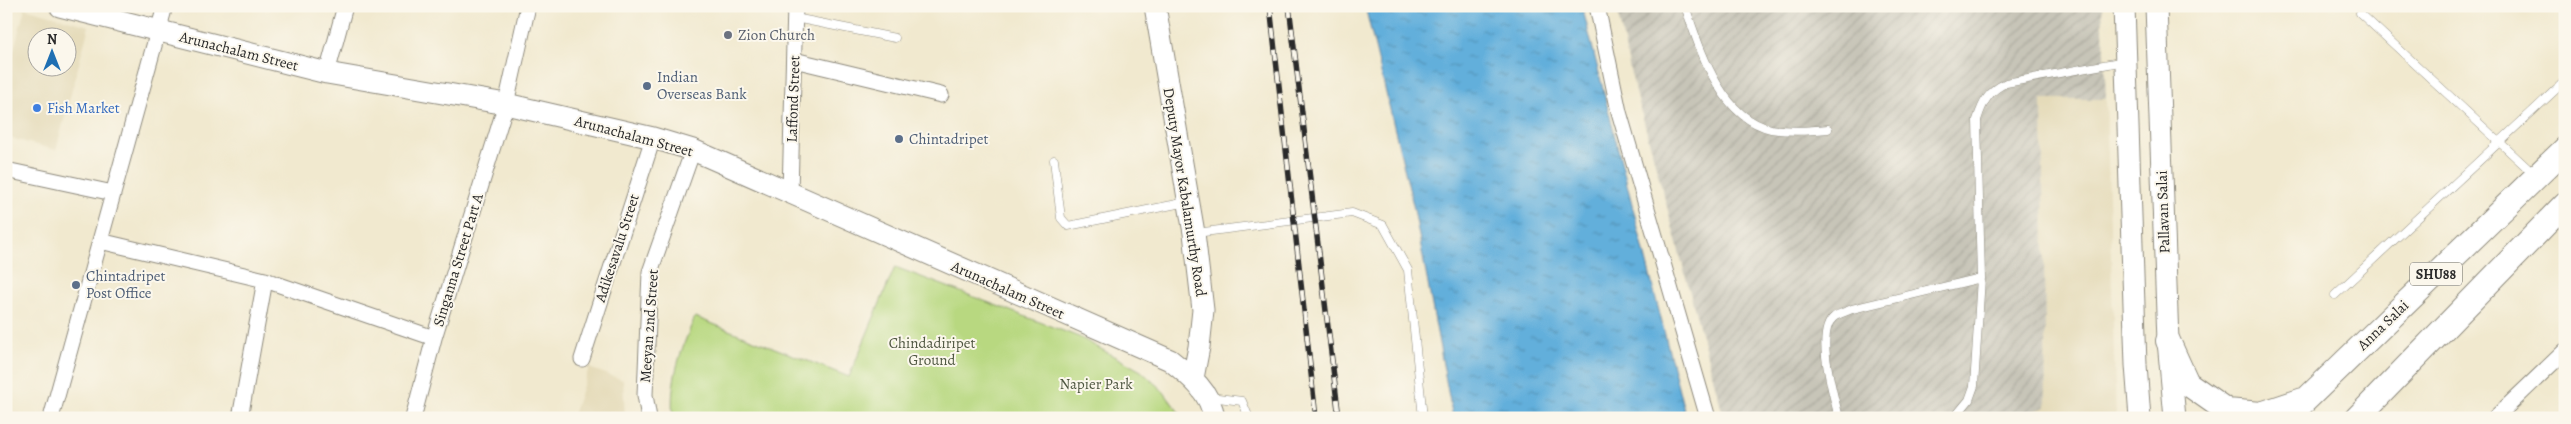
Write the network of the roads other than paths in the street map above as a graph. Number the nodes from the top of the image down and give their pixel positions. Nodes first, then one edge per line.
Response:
1 (60, 6) edge
2 (165, 6) edge
3 (345, 6) edge
4 (528, 6) edge
5 (1155, 6) edge
6 (1597, 6) edge
7 (1686, 6) edge
8 (2124, 6) edge
9 (2156, 6) edge
10 (2362, 6) edge
11 (795, 12) edge
12 (158, 31) junction
13 (895, 38) dead end
14 (794, 60) junction
15 (2127, 61) junction
16 (327, 73) junction
17 (2565, 81) edge
18 (941, 96) dead end
19 (506, 104) junction
20 (1828, 129) dead end
21 (652, 138) junction
22 (2499, 144) junction
23 (2565, 149) edge
24 (693, 150) junction
25 (1054, 160) dead end
26 (6, 170) edge
27 (2536, 177) junction
28 (790, 192) junction
29 (113, 193) junction
30 (1189, 202) junction
31 (2565, 204) edge
32 (1194, 233) junction
33 (100, 241) junction
34 (1981, 278) junction
35 (265, 280) junction
36 (2335, 295) dead end
37 (434, 338) junction
38 (2168, 341) junction
39 (2565, 351) edge
40 (582, 359) dead end
41 (1193, 378) junction
42 (2308, 399) junction
43 (1211, 409) edge
44 (51, 418) edge
45 (240, 418) edge
46 (413, 418) edge
47 (649, 418) edge
48 (1249, 418) edge
49 (1423, 418) edge
50 (1708, 418) edge
51 (1839, 418) edge
52 (1954, 418) edge
53 (2140, 418) edge
54 (2175, 418) edge
55 (2287, 418) edge
56 (2357, 418) edge
57 (2495, 418) edge

1 - 12 main road, Arunachalam Street
2 - 12 street
3 - 16 street
4 - 19 street, Singanna Street Part A
5 - 30 main road, Deputy Mayor Kabalamurthy Road
6 - 50 street
7 - 20 lane
8 - 15 main road, Pallavan Salai
9 - 38 main road, Pallavan Salai
10 - 22 lane
11 - 13 lane
11 - 14 street, Laffond Street
12 - 16 main road, Arunachalam Street
12 - 29 street
14 - 18 street
14 - 28 street, Laffond Street
15 - 34 lane
15 - 53 main road, Pallavan Salai
16 - 19 main road, Arunachalam Street
17 - 22 lane
19 - 21 main road, Arunachalam Street
19 - 37 street, Singanna Street Part A
21 - 24 main road, Arunachalam Street
21 - 40 street, Adikesavalu Street
22 - 27 lane
22 - 36 lane
23 - 27 main road, Anna Salai / SHU88
24 - 28 main road, Arunachalam Street
24 - 47 street, Meeyan 2nd Street
25 - 30 lane
26 - 29 street
27 - 42 main road, Anna Salai / SHU88
28 - 41 main road, Arunachalam Street
29 - 33 street
30 - 32 main road, Deputy Mayor Kabalamurthy Road
31 - 56 main road, SHU88
32 - 41 main road, Deputy Mayor Kabalamurthy Road
32 - 49 lane
33 - 35 street
33 - 44 street
34 - 51 lane
34 - 52 lane
35 - 37 street
35 - 45 street
37 - 46 street, Singanna Street Part A
38 - 42 main road
38 - 54 main road, Pallavan Salai
39 - 57 street
41 - 43 main road, Arunachalam Street
42 - 55 main road, Anna Salai / SHU88
43 - 48 lane

